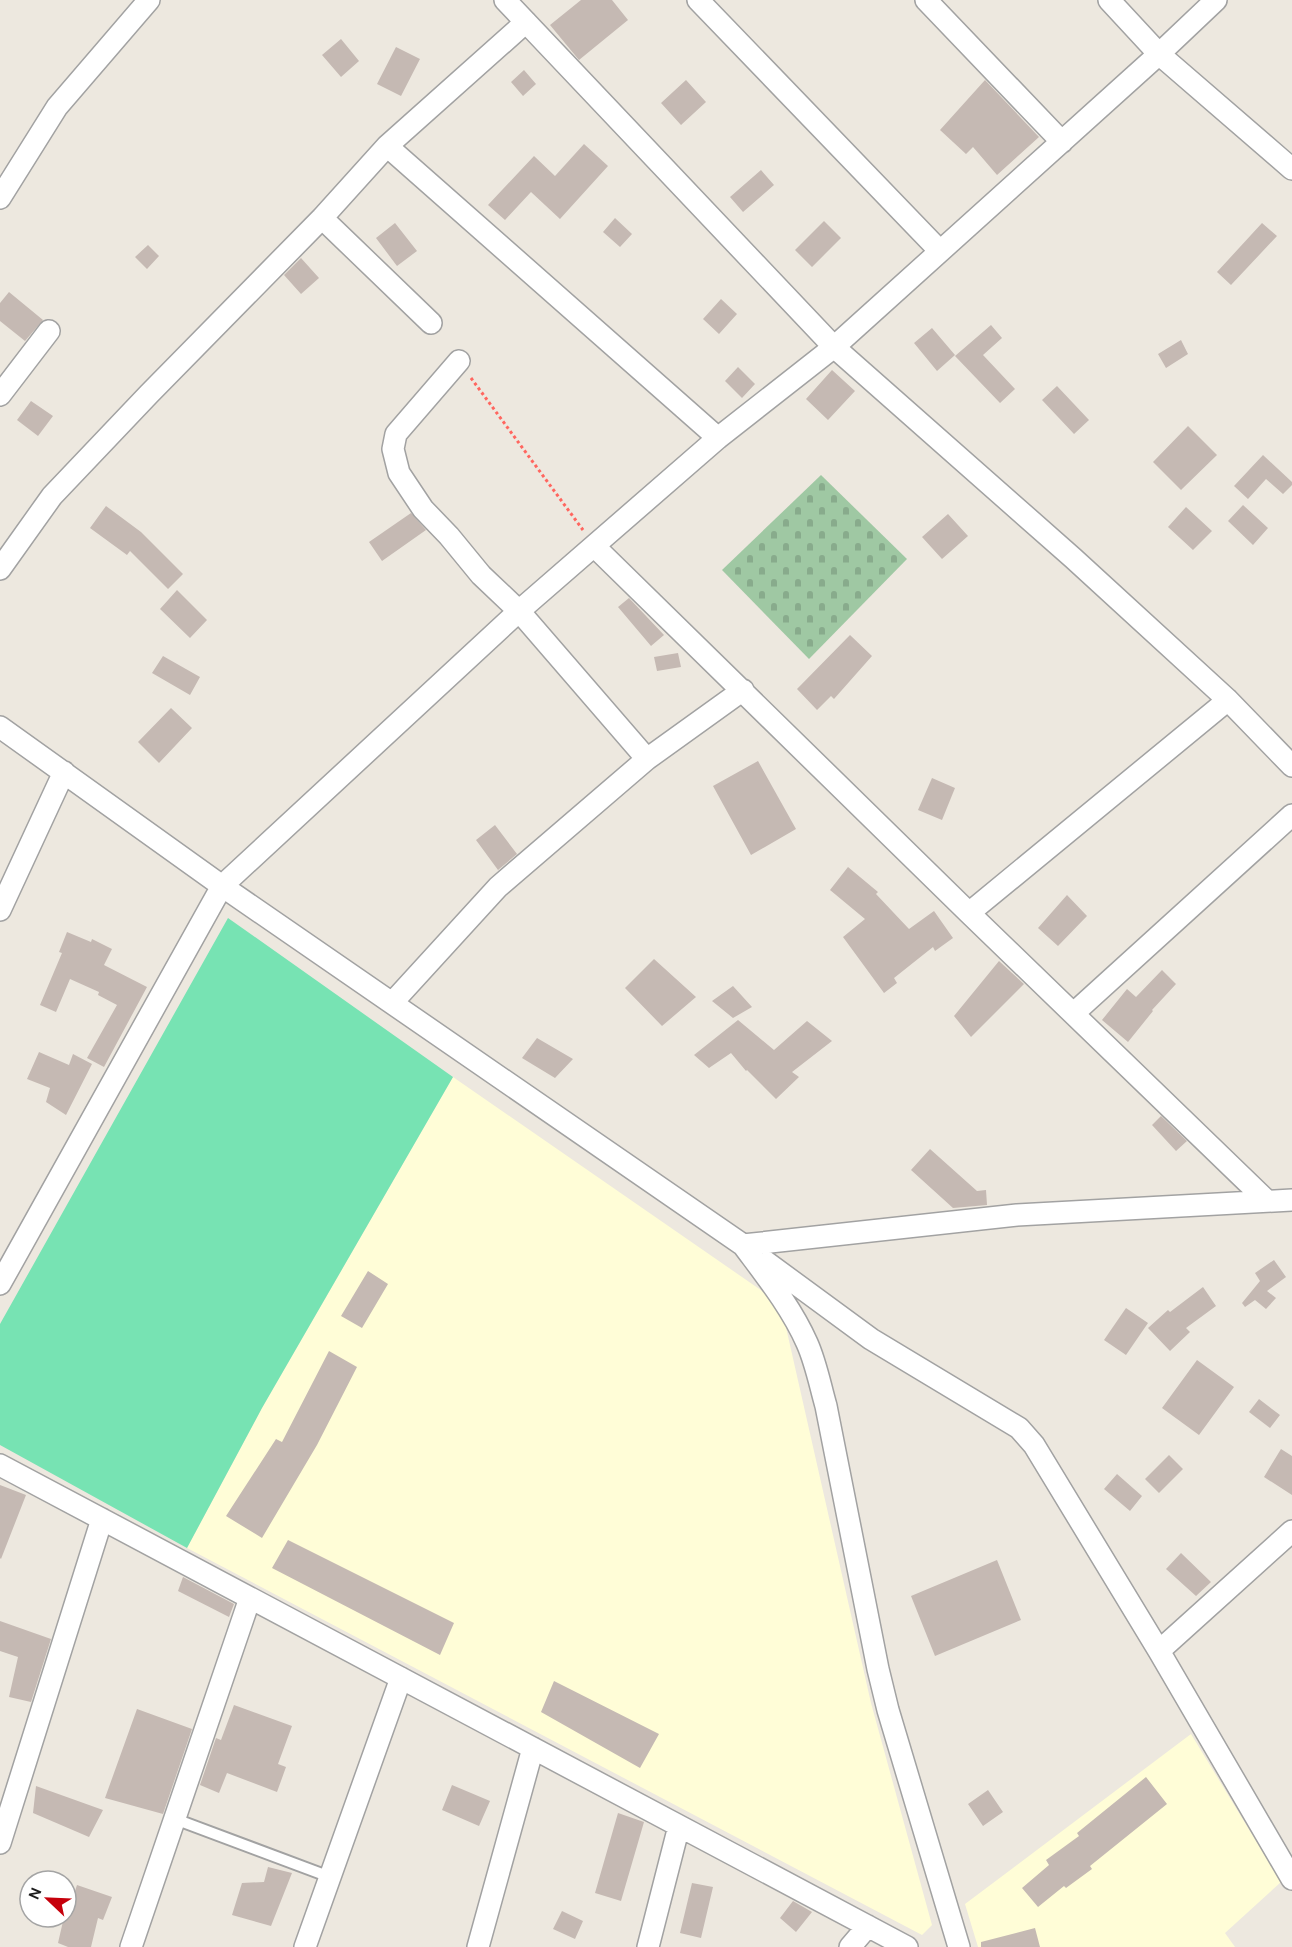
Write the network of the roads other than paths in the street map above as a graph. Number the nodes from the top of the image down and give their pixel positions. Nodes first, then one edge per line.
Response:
1 (148, 0) edge
2 (505, 0) edge
3 (698, 0) edge
4 (926, 0) edge
5 (1109, 0) edge
6 (1216, 0) edge
7 (526, 22) junction
8 (1159, 54) junction
9 (1062, 142) junction
10 (387, 146) junction
11 (1292, 169) edge
12 (0, 198) edge
13 (322, 218) junction
14 (939, 250) junction
15 (431, 323) dead end
16 (49, 331) dead end
17 (834, 347) junction
18 (459, 361) road end
19 (0, 395) edge
20 (718, 438) junction
21 (594, 546) junction
22 (0, 569) edge
23 (519, 611) junction
24 (743, 690) junction
25 (1228, 700) junction
26 (0, 727) edge
27 (647, 759) junction
28 (1292, 766) edge
29 (64, 772) junction
30 (1292, 815) edge
31 (222, 886) junction
32 (0, 910) edge
33 (969, 913) junction
34 (392, 1003) junction
35 (1074, 1013) junction
36 (1292, 1200) edge
37 (1268, 1201) junction
38 (743, 1245) junction
39 (0, 1284) edge
40 (0, 1465) edge
41 (102, 1519) junction
42 (1292, 1531) edge
43 (250, 1598) junction
44 (1159, 1651) junction
45 (401, 1678) junction
46 (533, 1748) junction
47 (175, 1819) junction
48 (679, 1826) junction
49 (0, 1843) edge
50 (1291, 1873) edge
51 (330, 1877) junction
52 (868, 1926) junction
53 (131, 1947) edge
54 (305, 1947) edge
55 (478, 1947) edge
56 (648, 1947) edge
57 (850, 1947) edge
58 (907, 1947) edge
59 (959, 1947) edge

1 - 12 street
2 - 7 street
3 - 14 street
4 - 9 street
5 - 8 street
6 - 8 street
7 - 10 street
7 - 17 street
8 - 9 street
8 - 11 street
9 - 14 street
10 - 13 street
10 - 20 street
13 - 15 street
13 - 22 street
14 - 17 street
16 - 19 street
17 - 20 street
17 - 25 street
18 - 23 street
20 - 21 street
21 - 23 street
21 - 24 street
23 - 27 street
23 - 31 street
24 - 27 street
24 - 33 street
25 - 28 street
25 - 33 street
26 - 29 street
27 - 34 street
29 - 31 street
29 - 32 street
30 - 35 street
31 - 34 street
31 - 39 street
33 - 35 street
34 - 38 street
35 - 37 street
36 - 37 street
37 - 38 street
38 - 44 street
38 - 59 street
40 - 41 street
41 - 43 street
41 - 49 street
42 - 44 street
43 - 45 street
43 - 47 street
44 - 50 street
45 - 46 street
45 - 51 street
46 - 48 street
46 - 55 street
47 - 51 lane
47 - 53 street
48 - 52 street
48 - 56 street
51 - 54 street
52 - 57 street
52 - 58 street

